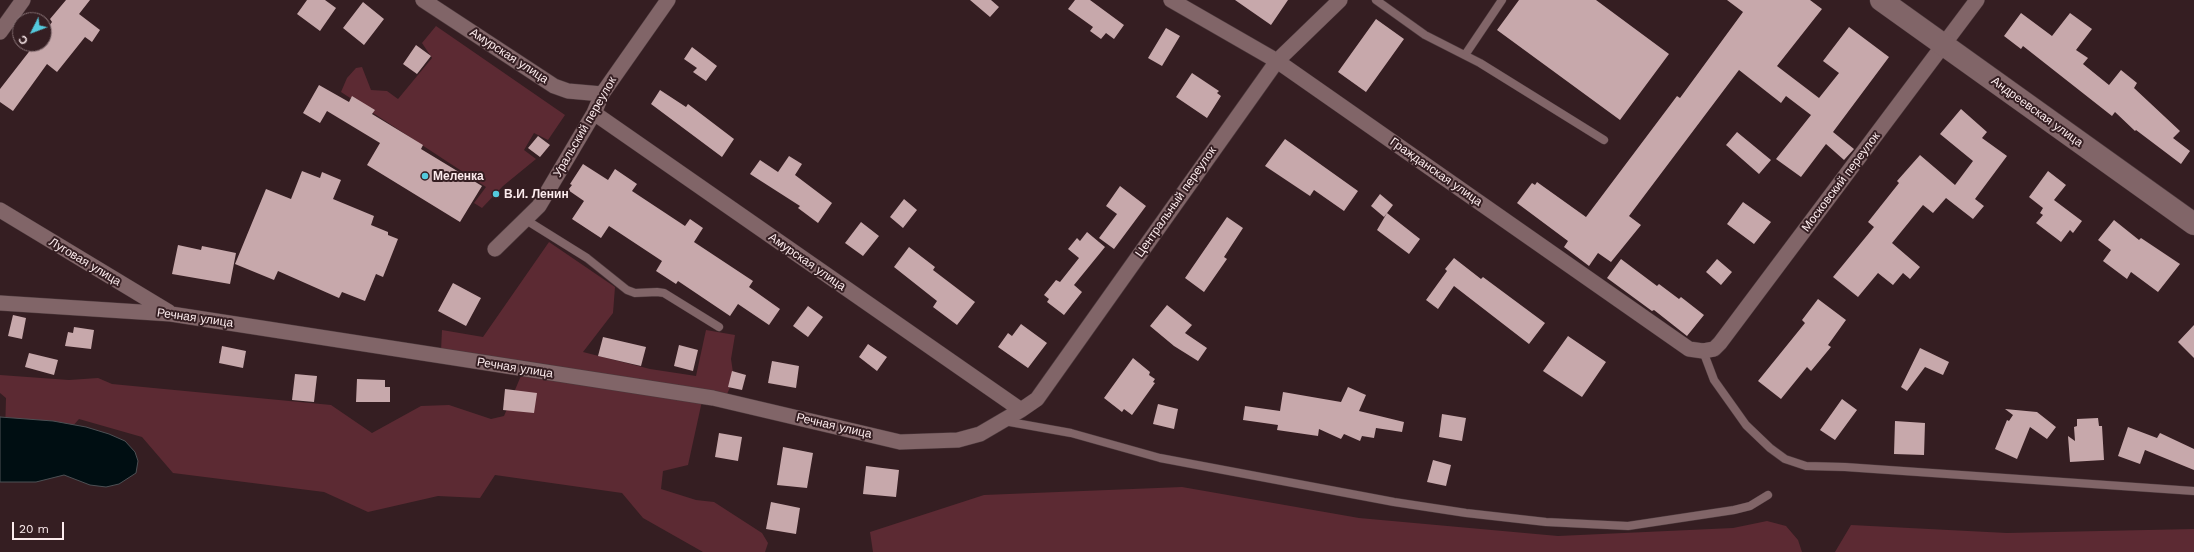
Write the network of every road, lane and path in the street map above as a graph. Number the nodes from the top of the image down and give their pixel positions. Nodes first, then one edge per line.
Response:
1 (23, 0) edge
2 (423, 0) edge
3 (668, 0) edge
4 (1171, 0) edge
5 (1340, 0) edge
6 (1376, 0) edge
7 (1502, 0) edge
8 (1881, 0) edge
9 (1977, 0) edge
10 (0, 32) edge
11 (1944, 46) junction
12 (1465, 56) junction
13 (1277, 61) junction
14 (602, 94) junction
15 (594, 113) junction
16 (1604, 140) dead end
17 (0, 210) edge
18 (526, 220) junction
19 (2194, 224) edge
20 (496, 249) dead end
21 (0, 303) edge
22 (170, 314) junction
23 (719, 327) dead end
24 (1700, 351) junction
25 (1021, 410) junction
26 (1003, 421) junction
27 (2194, 491) edge
28 (1768, 496) dead end

1 - 10 street
2 - 14 street, Амурская улица
3 - 14 street, Уральский переулок
4 - 13 street, Гражданская улица
5 - 13 street, Центральный переулок
6 - 12 lane
7 - 12 lane
8 - 11 street, Андреевская улица
9 - 11 street, Московский переулок
11 - 19 street, Андреевская улица
11 - 24 street, Московский переулок
12 - 16 lane
13 - 24 street, Гражданская улица
13 - 25 street, Центральный переулок
14 - 15 street, Уральский переулок
15 - 18 street, Уральский переулок
15 - 25 street, Амурская улица
17 - 22 street, Луговая улица
18 - 20 street, Уральский переулок
18 - 23 lane
21 - 22 street, Речная улица
22 - 26 street, Речная улица
24 - 27 lane
25 - 26 street, Речная улица
26 - 28 lane

